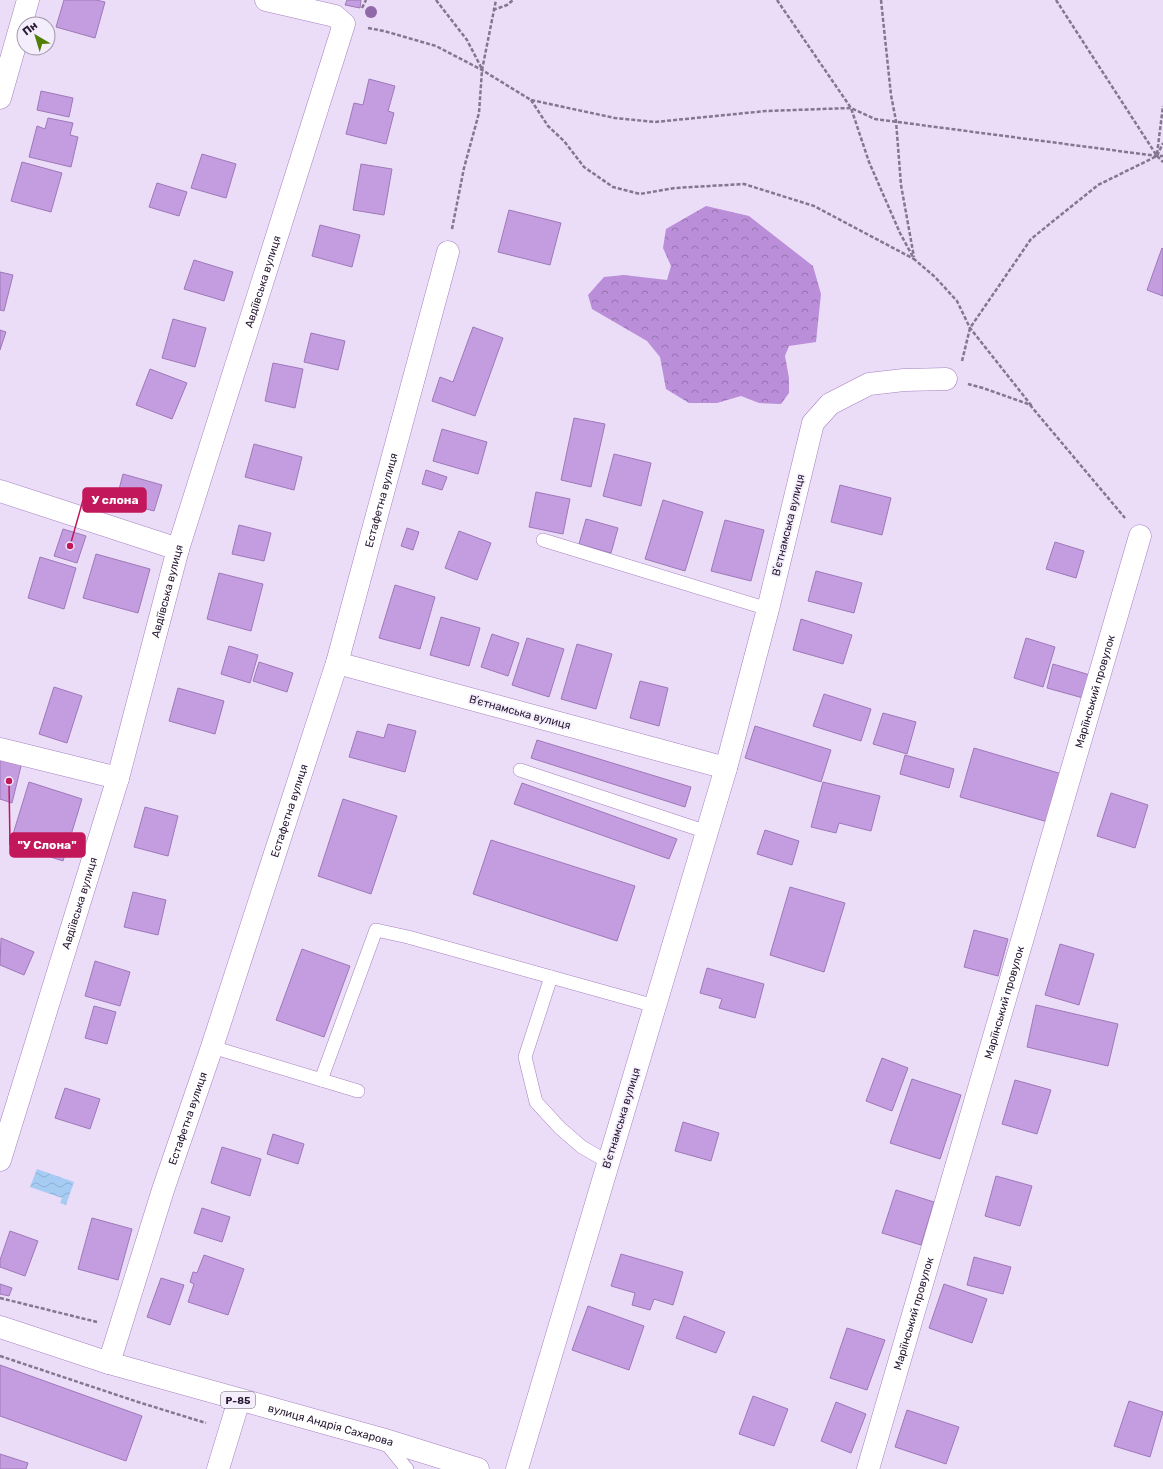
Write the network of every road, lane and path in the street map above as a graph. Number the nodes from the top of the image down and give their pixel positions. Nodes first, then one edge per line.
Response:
1 (28, 0) edge
2 (266, 0) edge
3 (436, 0) edge
4 (496, 0) edge
5 (513, 0) edge
6 (777, 0) edge
7 (881, 0) edge
8 (1056, 0) edge
9 (493, 10) junction
10 (353, 25) junction
11 (482, 70) junction
12 (0, 98) edge
13 (531, 100) junction
14 (1163, 106) edge
15 (851, 108) junction
16 (896, 121) junction
17 (1163, 143) edge
18 (1157, 156) junction
19 (1163, 156) edge
20 (1163, 162) edge
21 (448, 252) joint
22 (914, 259) junction
23 (970, 328) junction
24 (953, 381) junction
25 (1031, 405) junction
26 (0, 491) edge
27 (1140, 536) joint
28 (543, 540) dead end
29 (178, 549) junction
30 (768, 609) junction
31 (337, 663) junction
32 (0, 749) edge
33 (726, 768) junction
34 (520, 770) dead end
35 (118, 778) junction
36 (707, 832) junction
37 (551, 977) junction
38 (655, 1006) junction
39 (212, 1047) junction
40 (322, 1080) junction
41 (358, 1091) dead end
42 (0, 1160) edge
43 (608, 1162) junction
44 (0, 1298) edge
45 (0, 1327) edge
46 (121, 1328) junction
47 (0, 1356) edge
48 (109, 1363) junction
49 (238, 1400) junction
50 (230, 1430) junction
51 (382, 1439) junction
52 (218, 1469) edge
53 (407, 1469) edge
54 (478, 1469) edge
55 (516, 1469) edge
56 (868, 1469) edge

1 - 12 street
2 - 10 street
3 - 11 path
4 - 9 path
5 - 9 path
6 - 15 path
7 - 16 path
8 - 18 path
9 - 11 path
10 - 11 path
10 - 29 street, Авдіївська вулиця
11 - 13 path
11 - 21 path
13 - 15 path
13 - 22 path
14 - 18 path
15 - 16 path
15 - 22 path
16 - 18 path
16 - 22 path
17 - 18 path
18 - 19 path
18 - 20 path
18 - 23 path
21 - 31 street, Естафетна вулиця
22 - 23 path
23 - 24 path
23 - 25 path
24 - 25 path
24 - 30 street, Вʼєтнамська вулиця
25 - 27 path
26 - 29 street
27 - 56 street, Маріїнський провулок
28 - 30 lane
29 - 35 street, Авдіївська вулиця
30 - 33 street, Вʼєтнамська вулиця
31 - 33 street, Вʼєтнамська вулиця
31 - 39 street, Естафетна вулиця
32 - 35 street
33 - 36 street, Вʼєтнамська вулиця
34 - 36 lane
35 - 42 street, Авдіївська вулиця
36 - 38 street, Вʼєтнамська вулиця
37 - 38 lane
37 - 40 lane
37 - 43 lane
38 - 43 street, Вʼєтнамська вулиця
39 - 40 lane
39 - 46 street, Естафетна вулиця
40 - 41 lane
43 - 55 street, Вʼєтнамська вулиця
44 - 46 path
45 - 48 street, вулиця Андрія Сахарова / Р-85
46 - 48 street, Естафетна вулиця
47 - 50 path
48 - 49 street, вулиця Андрія Сахарова / Р-85
49 - 50 street
49 - 51 street, вулиця Андрія Сахарова / Р-85
50 - 52 street
51 - 53 lane
51 - 54 street, вулиця Андрія Сахарова / Р-85

